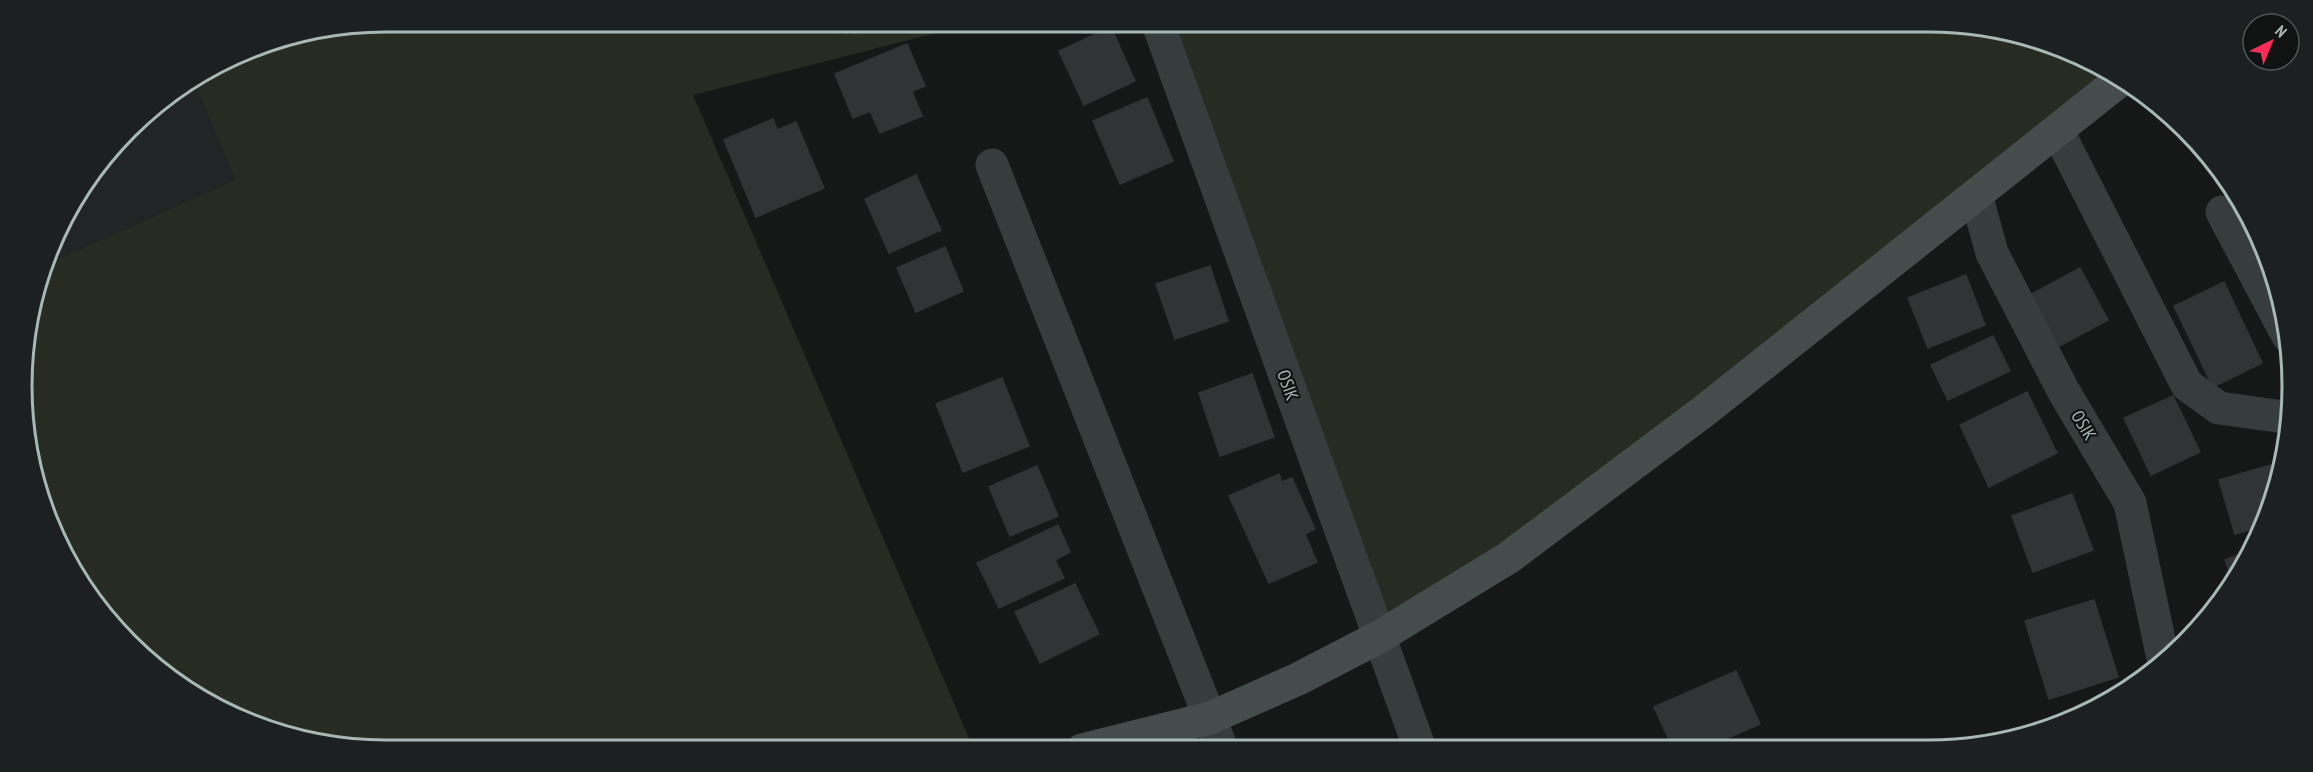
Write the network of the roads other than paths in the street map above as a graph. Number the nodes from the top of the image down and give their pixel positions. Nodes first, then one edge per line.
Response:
1 (1161, 32) edge
2 (2114, 85) edge
3 (2058, 130) junction
4 (992, 165) dead end
5 (1976, 195) junction
6 (2222, 212) dead end
7 (2272, 306) edge
8 (2280, 416) edge
9 (1379, 637) junction
10 (2162, 652) edge
11 (1210, 718) junction
12 (1122, 740) edge
13 (1219, 740) edge
14 (1417, 740) edge

1 - 9 street, OSIK
2 - 3 street
3 - 5 street
3 - 8 street
4 - 11 street
5 - 9 street
5 - 10 street, OSIK
6 - 7 street
9 - 11 street
9 - 14 street, OSIK
11 - 12 street
11 - 13 street

